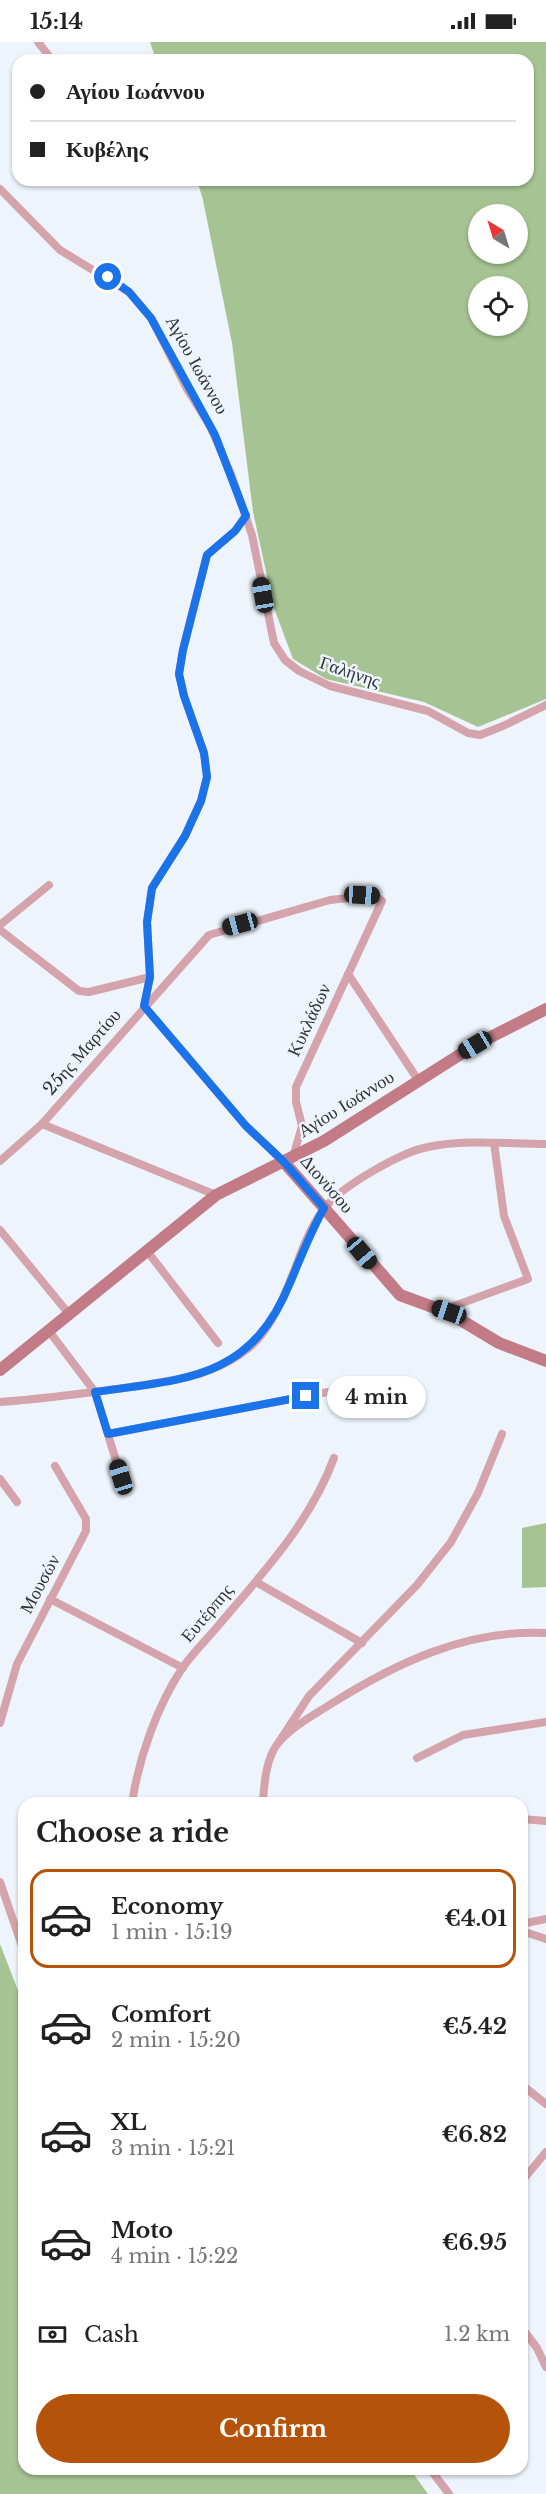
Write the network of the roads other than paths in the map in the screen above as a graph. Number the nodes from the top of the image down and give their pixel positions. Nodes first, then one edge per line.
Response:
1 (38, 42) edge
2 (47, 54) edge
3 (0, 189) edge
4 (246, 516) junction
5 (546, 705) edge
6 (49, 885) dead end
7 (382, 901) joint
8 (0, 928) edge
9 (348, 974) junction
10 (150, 977) junction
11 (144, 1006) junction
12 (546, 1009) edge
13 (418, 1080) junction
14 (42, 1124) junction
15 (494, 1143) junction
16 (546, 1144) edge
17 (288, 1160) junction
18 (0, 1161) edge
19 (216, 1195) junction
20 (324, 1208) junction
21 (0, 1230) edge
22 (147, 1251) junction
23 (449, 1312) junction
24 (69, 1314) junction
25 (49, 1330) junction
26 (218, 1343) dead end
27 (546, 1361) edge
28 (0, 1370) edge
29 (95, 1392) junction
30 (328, 1392) dead end
31 (0, 1402) edge
32 (108, 1434) junction
33 (502, 1434) dead end
34 (334, 1458) dead end
35 (55, 1466) dead end
36 (121, 1477) dead end
37 (0, 1479) edge
38 (17, 1502) dead end
39 (256, 1582) junction
40 (50, 1599) junction
41 (546, 1633) edge
42 (362, 1642) junction
43 (183, 1668) junction
44 (546, 1722) edge
45 (0, 1723) edge
46 (279, 1742) junction
47 (417, 1758) dead end
48 (133, 1797) edge
49 (264, 1797) edge
50 (528, 1820) edge
51 (546, 1821) edge
52 (0, 1882) edge
53 (546, 1920) edge
54 (528, 1923) edge
55 (18, 1931) edge
56 (528, 1933) edge
57 (546, 1940) edge
58 (528, 2090) edge
59 (546, 2104) edge
60 (546, 2152) edge
61 (528, 2174) edge
62 (528, 2336) edge
63 (546, 2367) edge
64 (434, 2475) edge
65 (448, 2494) edge

1 - 2 street
3 - 4 street, Αγίου Ιωάννου
4 - 5 street, Γαλήνης
4 - 10 street
6 - 8 street
7 - 9 street, Κυκλάδων
7 - 11 street, 25ης Μαρτίου
8 - 10 street
9 - 13 street
9 - 17 street, Κυκλάδων
10 - 11 street
11 - 14 street, 25ης Μαρτίου
11 - 17 street, Διονύσου
12 - 13 street, Αγίου Ιωάννου
13 - 17 street, Αγίου Ιωάννου
14 - 18 street, 25ης Μαρτίου
14 - 19 street
15 - 16 street
15 - 20 street
15 - 23 street
17 - 19 street, Αγίου Ιωάννου
17 - 20 street, Διονύσου
19 - 22 street, Αγίου Ιωάννου
20 - 23 street, Διονύσου
20 - 29 street
21 - 24 street
22 - 24 street, Αγίου Ιωάννου
22 - 26 street
23 - 27 street, Διονύσου
24 - 25 street, Αγίου Ιωάννου
25 - 28 street, Αγίου Ιωάννου
25 - 29 street
29 - 31 street
29 - 32 street
30 - 32 street
32 - 36 street
33 - 42 street
34 - 39 street, Ευτέρπης
35 - 40 street, Μουσών
37 - 38 street
39 - 42 street
39 - 43 street, Ευτέρπης
40 - 43 street
40 - 45 street, Μουσών
41 - 46 street
42 - 46 street
43 - 48 street, Ευτέρπης
44 - 47 street
46 - 49 street
50 - 51 street
52 - 55 street
53 - 54 street
56 - 57 street
58 - 59 street
60 - 61 street
62 - 63 street
64 - 65 street

